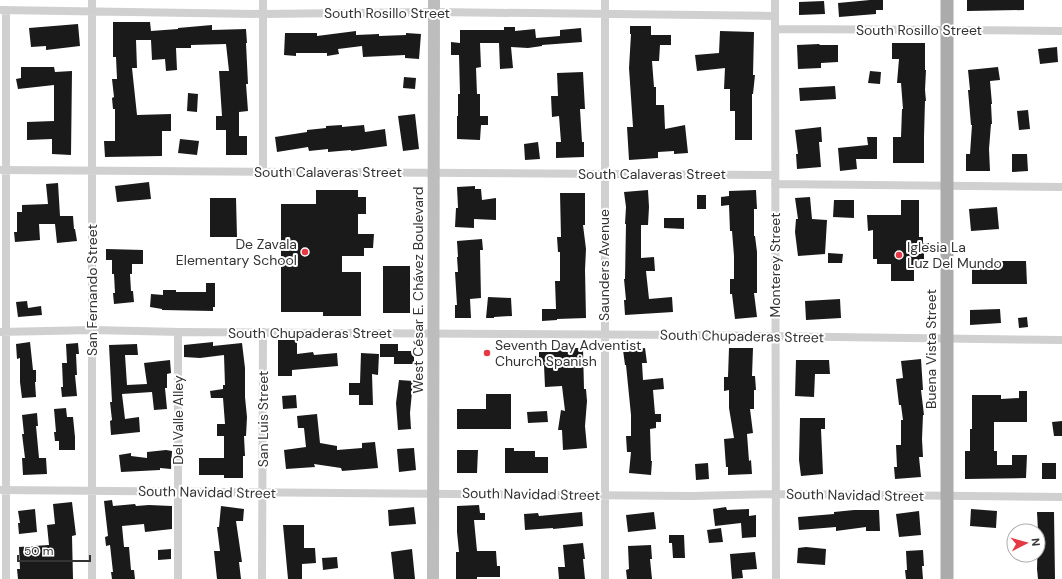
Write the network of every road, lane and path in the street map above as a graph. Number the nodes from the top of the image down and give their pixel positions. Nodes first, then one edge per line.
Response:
1 (92, 0) edge
2 (263, 0) edge
3 (605, 0) edge
4 (775, 0) edge
5 (947, 0) edge
6 (434, 6) edge
7 (3, 10) edge
8 (92, 12) junction
9 (263, 14) junction
10 (605, 14) junction
11 (775, 16) junction
12 (775, 29) junction
13 (947, 30) junction
14 (1062, 31) edge
15 (3, 170) edge
16 (92, 171) junction
17 (263, 172) junction
18 (433, 173) junction
19 (604, 174) junction
20 (775, 179) junction
21 (947, 186) junction
22 (1062, 187) edge
23 (92, 330) junction
24 (3, 332) edge
25 (179, 332) junction
26 (264, 332) junction
27 (433, 334) junction
28 (605, 335) junction
29 (776, 336) junction
30 (948, 338) junction
31 (1062, 340) edge
32 (3, 490) edge
33 (92, 491) junction
34 (179, 491) junction
35 (263, 493) junction
36 (434, 494) junction
37 (776, 494) junction
38 (604, 495) junction
39 (947, 495) junction
40 (1062, 497) edge
41 (6, 579) edge
42 (92, 579) edge
43 (178, 579) edge
44 (262, 579) edge
45 (433, 579) edge
46 (605, 579) edge
47 (776, 579) edge
48 (947, 579) edge

1 - 8 street, San Fernando Street
2 - 9 street
3 - 10 street, Saunders Avenue
4 - 11 street, Monterey Street
5 - 13 main road, Buena Vista Street
6 - 9 street, South Rosillo Street
6 - 10 street, South Rosillo Street
6 - 18 street, West César E. Chávez Boulevard
7 - 8 street, South Rosillo Street
7 - 15 street
8 - 9 street, South Rosillo Street
8 - 16 street, San Fernando Street
9 - 17 street
10 - 11 street, South Rosillo Street
10 - 19 street, Saunders Avenue
11 - 12 street, Monterey Street
12 - 13 street, South Rosillo Street
12 - 20 street, Monterey Street
13 - 14 street, South Rosillo Street
13 - 21 main road, Buena Vista Street
15 - 16 street, South Calaveras Street
15 - 24 street
16 - 17 street, South Calaveras Street
16 - 23 street, San Fernando Street
17 - 18 street, South Calaveras Street
18 - 19 street, South Calaveras Street
18 - 27 street, West César E. Chávez Boulevard
19 - 20 street, South Calaveras Street
19 - 28 street, Saunders Avenue
20 - 21 street, South Calaveras Street
20 - 29 street, Monterey Street
21 - 22 street, South Calaveras Street
21 - 30 main road, Buena Vista Street
23 - 24 street, South Chupaderas Street
23 - 25 street, South Chupaderas Street
23 - 33 street, San Fernando Street
24 - 32 street
25 - 26 street, South Chupaderas Street
25 - 34 street, Del Valle Alley
26 - 27 street, South Chupaderas Street
26 - 35 street, San Luis Street
27 - 28 street, South Chupaderas Street
27 - 36 street, West César E. Chávez Boulevard
28 - 29 street, South Chupaderas Street
28 - 38 street, Saunders Avenue
29 - 30 street, South Chupaderas Street
29 - 37 street, Monterey Street
30 - 31 street, South Chupaderas Street
30 - 39 main road, Buena Vista Street
32 - 33 street, South Navidad Street
32 - 41 street
33 - 34 street, South Navidad Street
33 - 42 street, San Fernando Street
34 - 35 street, South Navidad Street
34 - 43 street, Del Valle Alley
35 - 36 street, South Navidad Street
35 - 44 street, San Luis Street
36 - 38 street, South Navidad Street
36 - 45 street, West César E. Chávez Boulevard
37 - 38 street, South Navidad Street
37 - 39 street, South Navidad Street
37 - 47 street, Monterey Street
38 - 46 street, Saunders Avenue
39 - 40 street, South Navidad Street
39 - 48 main road, Buena Vista Street

